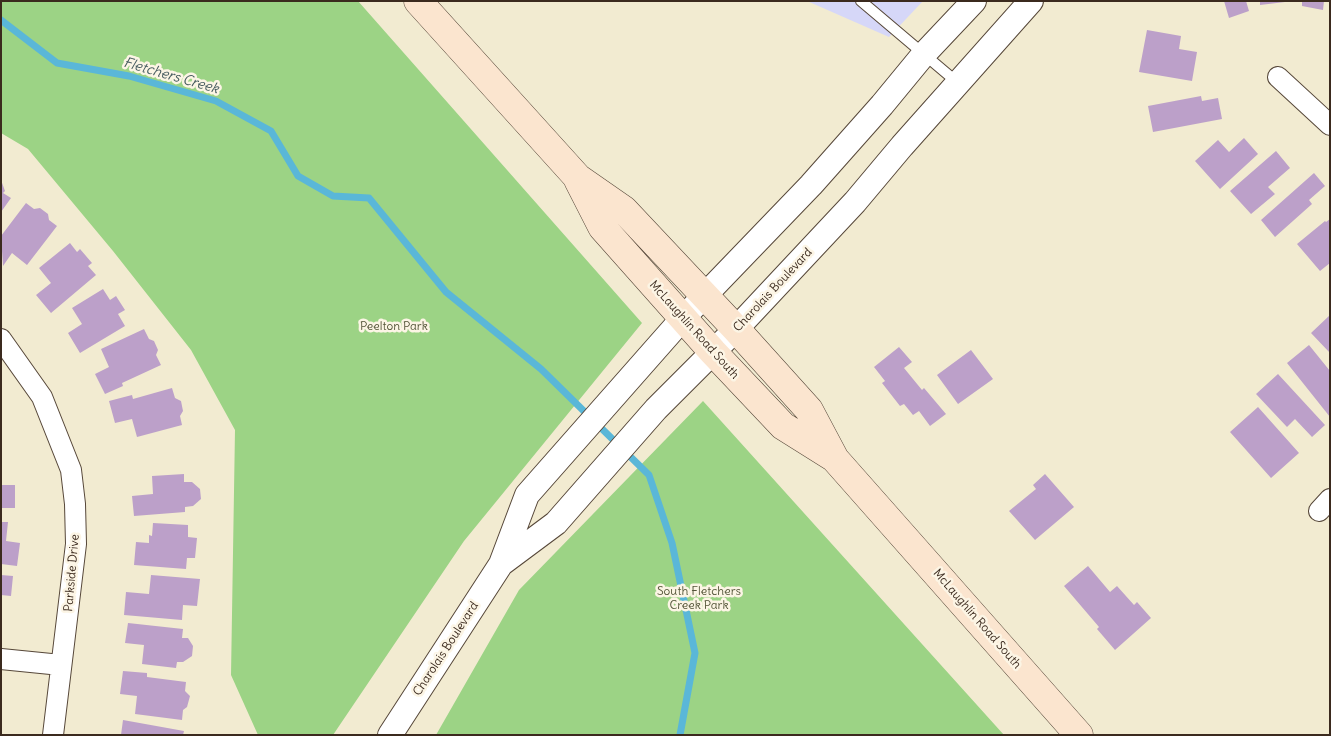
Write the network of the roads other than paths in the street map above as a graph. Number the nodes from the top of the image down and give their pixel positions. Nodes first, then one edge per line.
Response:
1 (418, 1) edge
2 (861, 1) edge
3 (974, 1) edge
4 (1032, 1) edge
5 (924, 54) junction
6 (1278, 77) dead end
7 (958, 83) junction
8 (1330, 125) edge
9 (578, 178) junction
10 (704, 296) junction
11 (683, 318) junction
12 (736, 329) junction
13 (1, 339) edge
14 (713, 352) junction
15 (835, 459) junction
16 (502, 564) junction
17 (1, 659) edge
18 (61, 665) junction
19 (53, 735) edge
20 (390, 735) edge
21 (1079, 735) edge

1 - 9 main road, McLaughlin Road South
2 - 5 lane
3 - 5 street, Charolais Boulevard
4 - 7 street, Charolais Boulevard
5 - 7 lane
5 - 10 street, Charolais Boulevard
6 - 8 street
7 - 12 street, Charolais Boulevard
9 - 10 main road, McLaughlin Road South
9 - 11 main road, McLaughlin Road South
10 - 11 street, Charolais Boulevard
10 - 12 main road, McLaughlin Road South
11 - 14 main road, McLaughlin Road South
11 - 16 street, Charolais Boulevard
12 - 14 street, Charolais Boulevard
12 - 15 main road, McLaughlin Road South
13 - 18 street, Parkside Drive
14 - 15 main road, McLaughlin Road South
14 - 16 street, Charolais Boulevard
15 - 21 main road, McLaughlin Road South
16 - 20 street, Charolais Boulevard
17 - 18 street
18 - 19 street, Parkside Drive

